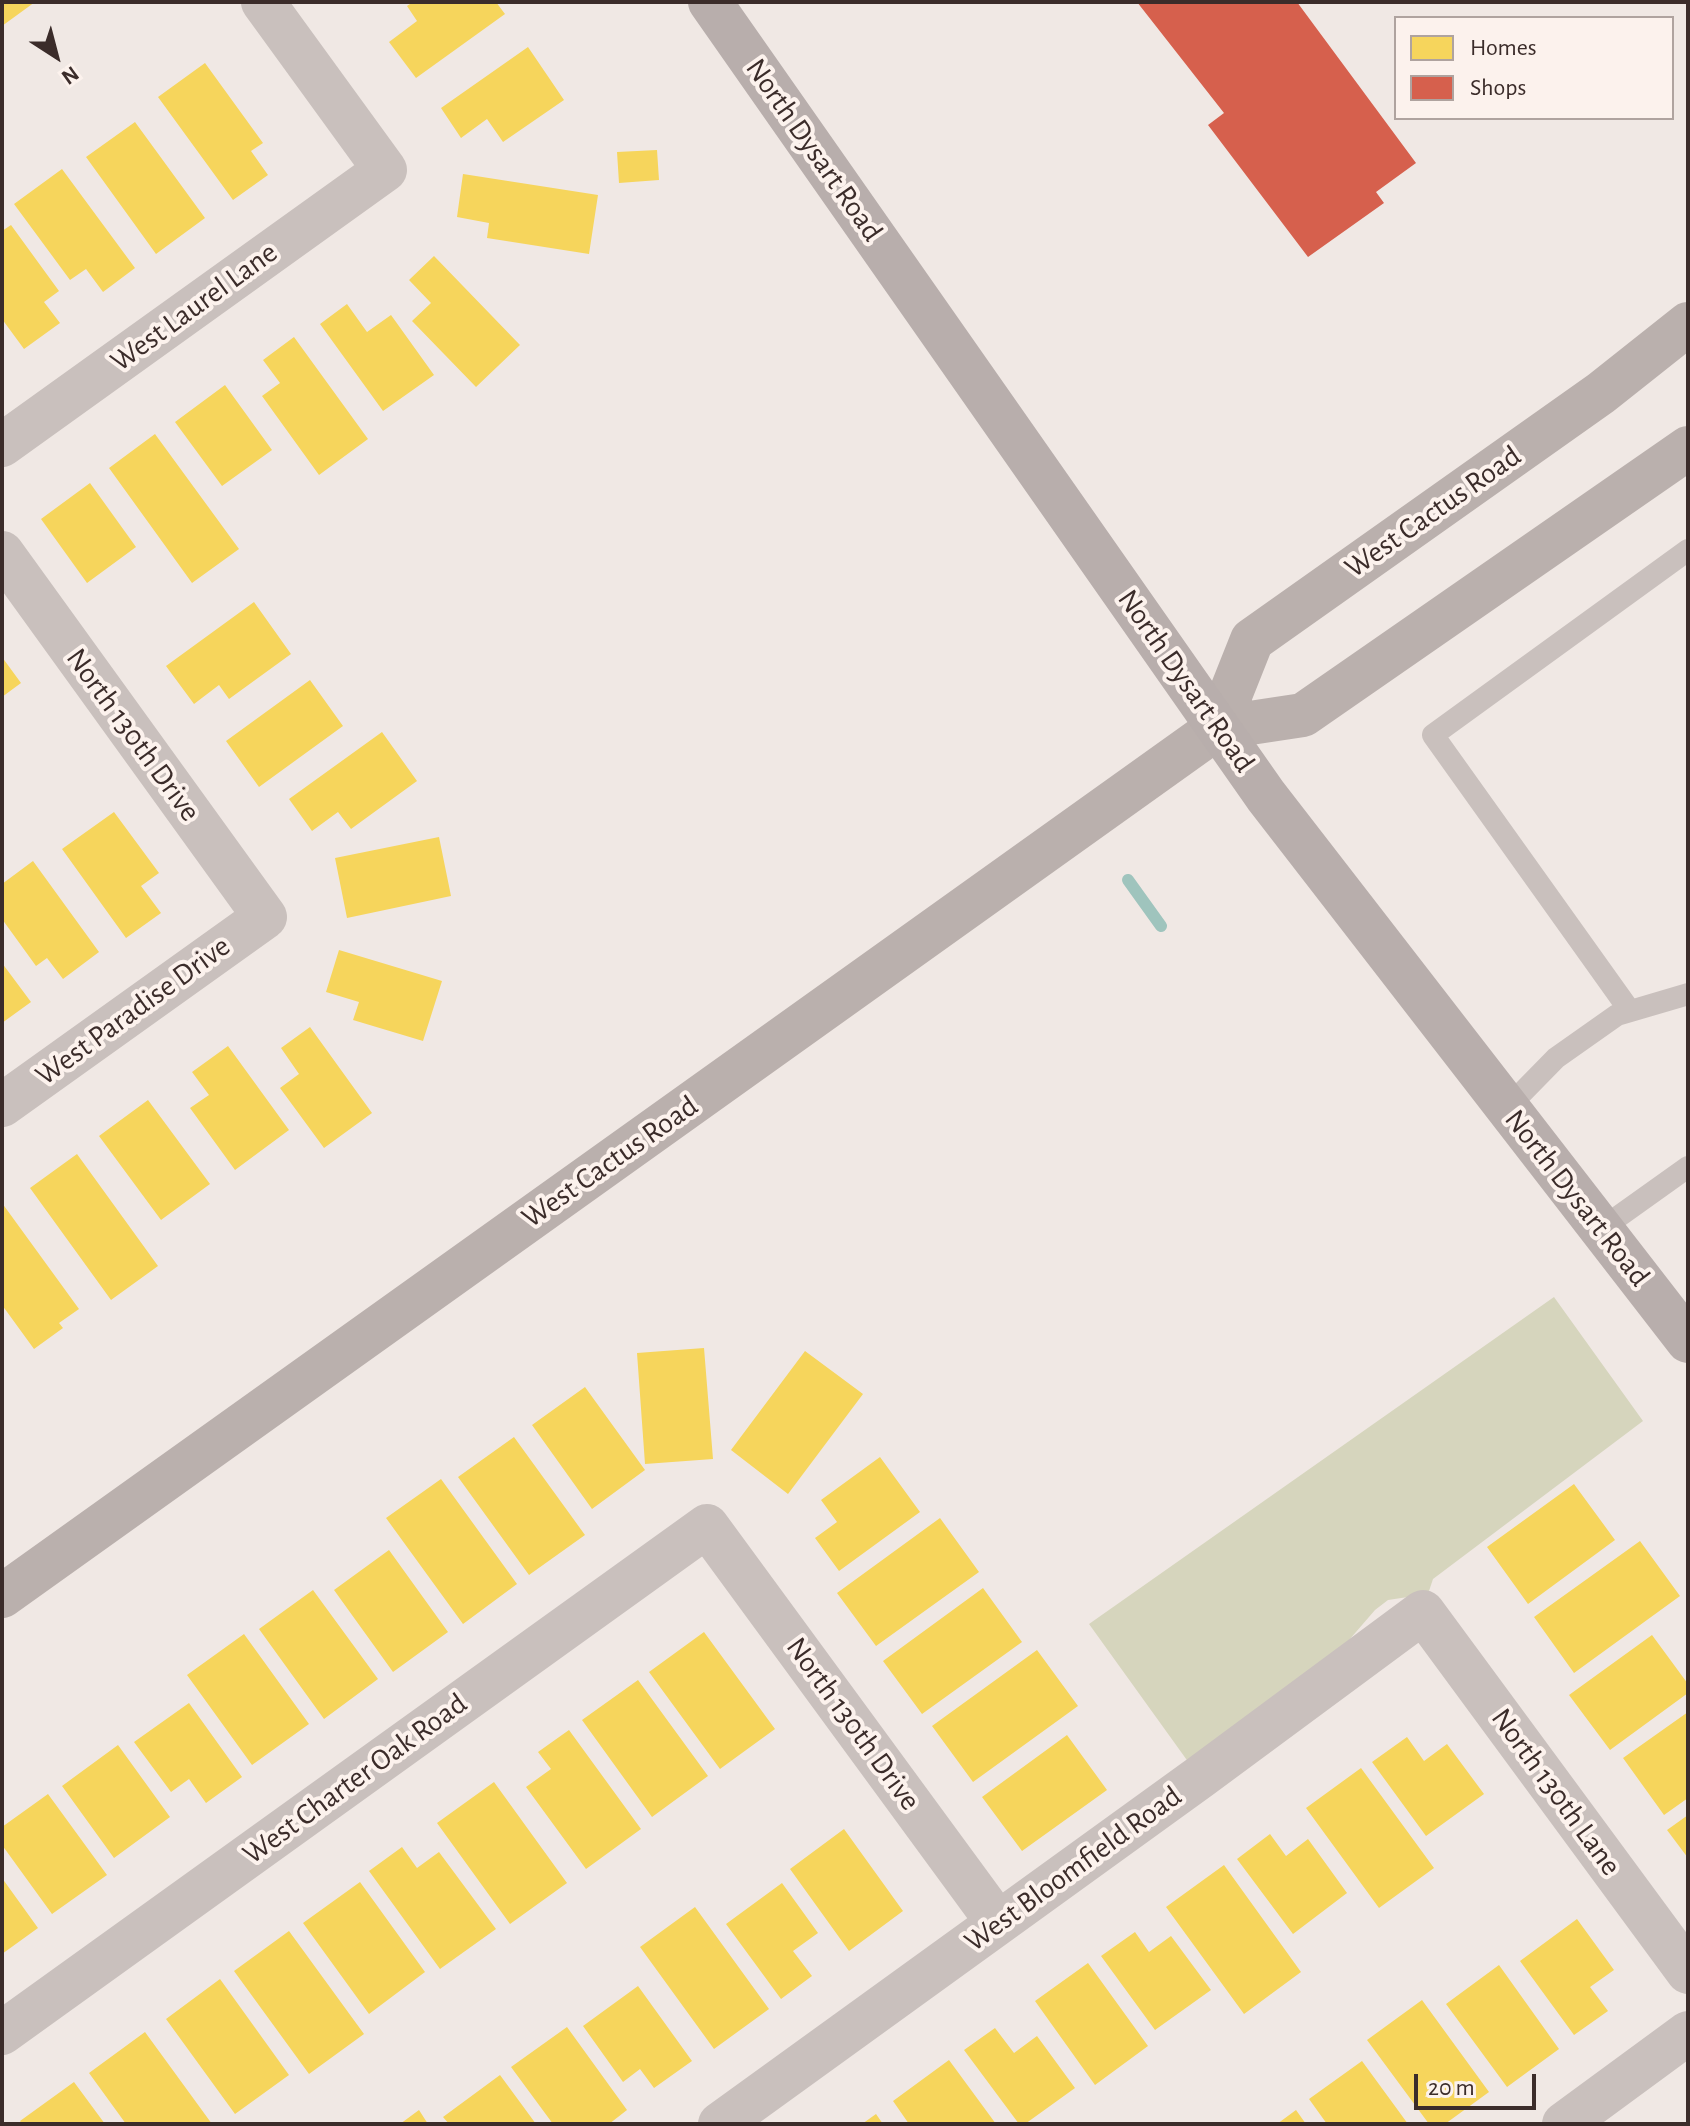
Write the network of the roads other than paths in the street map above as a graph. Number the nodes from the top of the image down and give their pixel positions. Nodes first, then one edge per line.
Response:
1 (263, 2) edge
2 (710, 2) edge
3 (1688, 324) edge
4 (2, 445) edge
5 (1688, 448) edge
6 (1688, 550) edge
7 (2, 553) edge
8 (1217, 728) junction
9 (265, 917) joint
10 (1688, 994) edge
11 (1630, 1011) junction
12 (2, 1105) edge
13 (1507, 1108) junction
14 (1688, 1167) edge
15 (1601, 1229) junction
16 (1688, 1341) edge
17 (707, 1526) joint
18 (2, 1596) edge
19 (1423, 1612) joint
20 (998, 1923) junction
21 (1688, 1972) edge
22 (2, 2033) edge
23 (1688, 2033) edge
24 (720, 2124) edge
25 (1564, 2124) edge

1 - 4 street, West Laurel Lane
2 - 8 main road, North Dysart Road
3 - 8 main road, West Cactus Road
5 - 8 main road, West Cactus Road
6 - 11 lane
7 - 9 street, North 130th Drive
8 - 13 main road, North Dysart Road
8 - 18 main road, West Cactus Road
9 - 12 street, West Paradise Drive
10 - 11 lane
11 - 13 lane
13 - 15 main road, North Dysart Road
14 - 15 lane
15 - 16 main road, North Dysart Road
17 - 20 street, North 130th Drive
17 - 22 street, West Charter Oak Road
19 - 20 street, West Bloomfield Road
19 - 21 street, North 130th Lane
20 - 24 street, West Bloomfield Road
23 - 25 street

